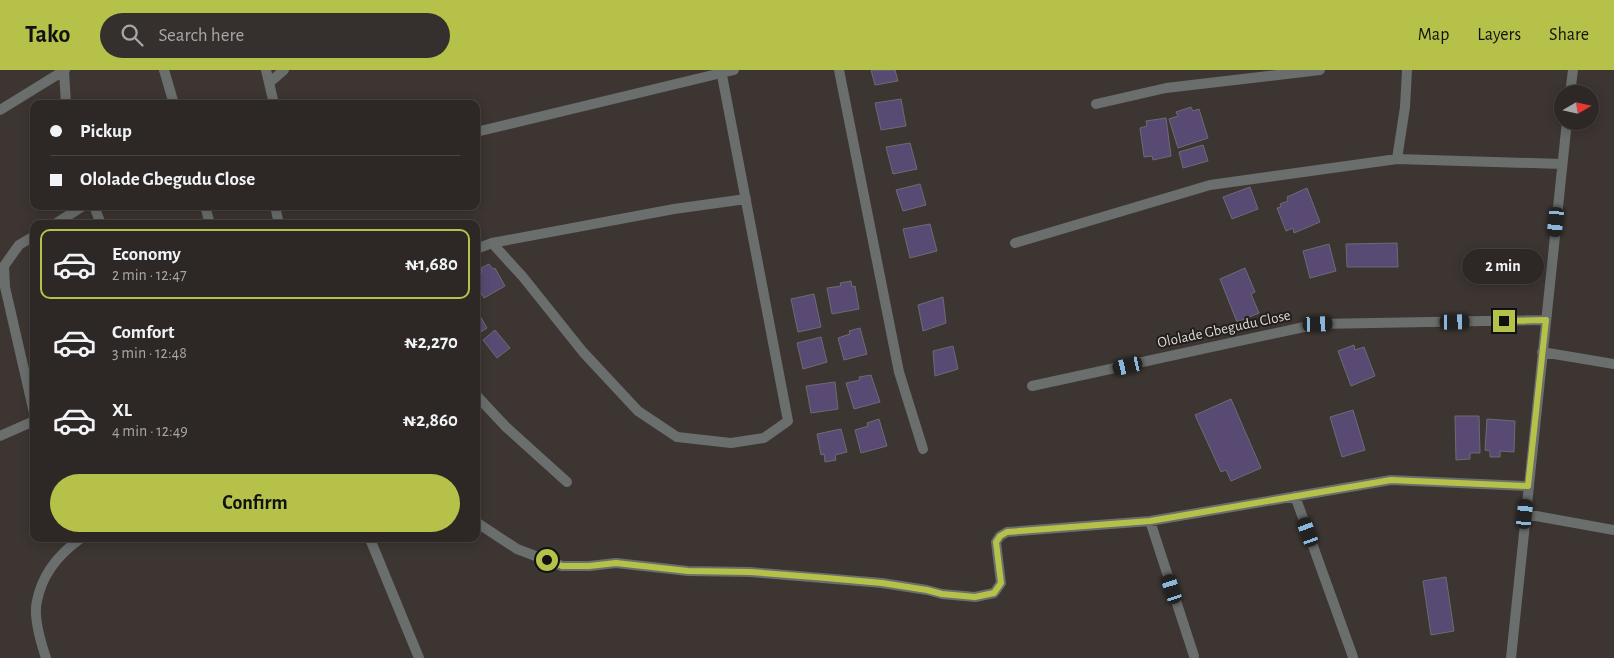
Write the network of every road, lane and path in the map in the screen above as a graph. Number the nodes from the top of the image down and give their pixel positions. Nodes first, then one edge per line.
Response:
1 (65, 70) edge
2 (164, 70) edge
3 (266, 70) edge
4 (284, 70) edge
5 (734, 70) edge
6 (839, 70) edge
7 (1320, 70) edge
8 (1407, 70) edge
9 (1573, 70) edge
10 (721, 71) edge
11 (269, 83) junction
12 (1571, 85) edge
13 (66, 100) edge
14 (173, 100) edge
15 (273, 100) edge
16 (1096, 104) dead end
17 (0, 110) edge
18 (1566, 130) edge
19 (480, 131) edge
20 (1397, 159) junction
21 (1562, 164) junction
22 (746, 199) junction
23 (77, 210) edge
24 (61, 220) edge
25 (30, 238) edge
26 (492, 243) junction
27 (1015, 243) dead end
28 (480, 248) edge
29 (1546, 320) junction
30 (1542, 352) junction
31 (1614, 364) edge
32 (1032, 386) dead end
33 (30, 396) edge
34 (480, 399) edge
35 (30, 423) edge
36 (0, 436) edge
37 (923, 449) dead end
38 (567, 482) dead end
39 (1528, 486) junction
40 (1295, 496) junction
41 (1525, 514) junction
42 (1150, 521) junction
43 (480, 525) edge
44 (1614, 530) edge
45 (76, 542) edge
46 (371, 542) edge
47 (1194, 656) dead end
48 (1353, 657) edge
49 (46, 658) edge
50 (419, 658) edge
51 (1511, 658) edge

1 - 13 street
1 - 17 street
2 - 14 street
3 - 11 street
4 - 11 street
5 - 10 street
6 - 37 street
7 - 16 street
8 - 20 street
9 - 12 street
10 - 19 street
10 - 22 street
11 - 15 street
18 - 21 street
20 - 21 street
20 - 27 street
21 - 29 street
22 - 26 street
22 - 26 street
23 - 24 street
25 - 33 street
26 - 28 street
29 - 30 street
29 - 32 street, Ololade Gbegudu Close
30 - 31 street
30 - 39 street
34 - 38 street
35 - 36 street
39 - 40 street
39 - 41 street
40 - 42 street
40 - 48 street
41 - 44 street
41 - 51 street
42 - 43 street
42 - 47 street
45 - 49 street
46 - 50 street

